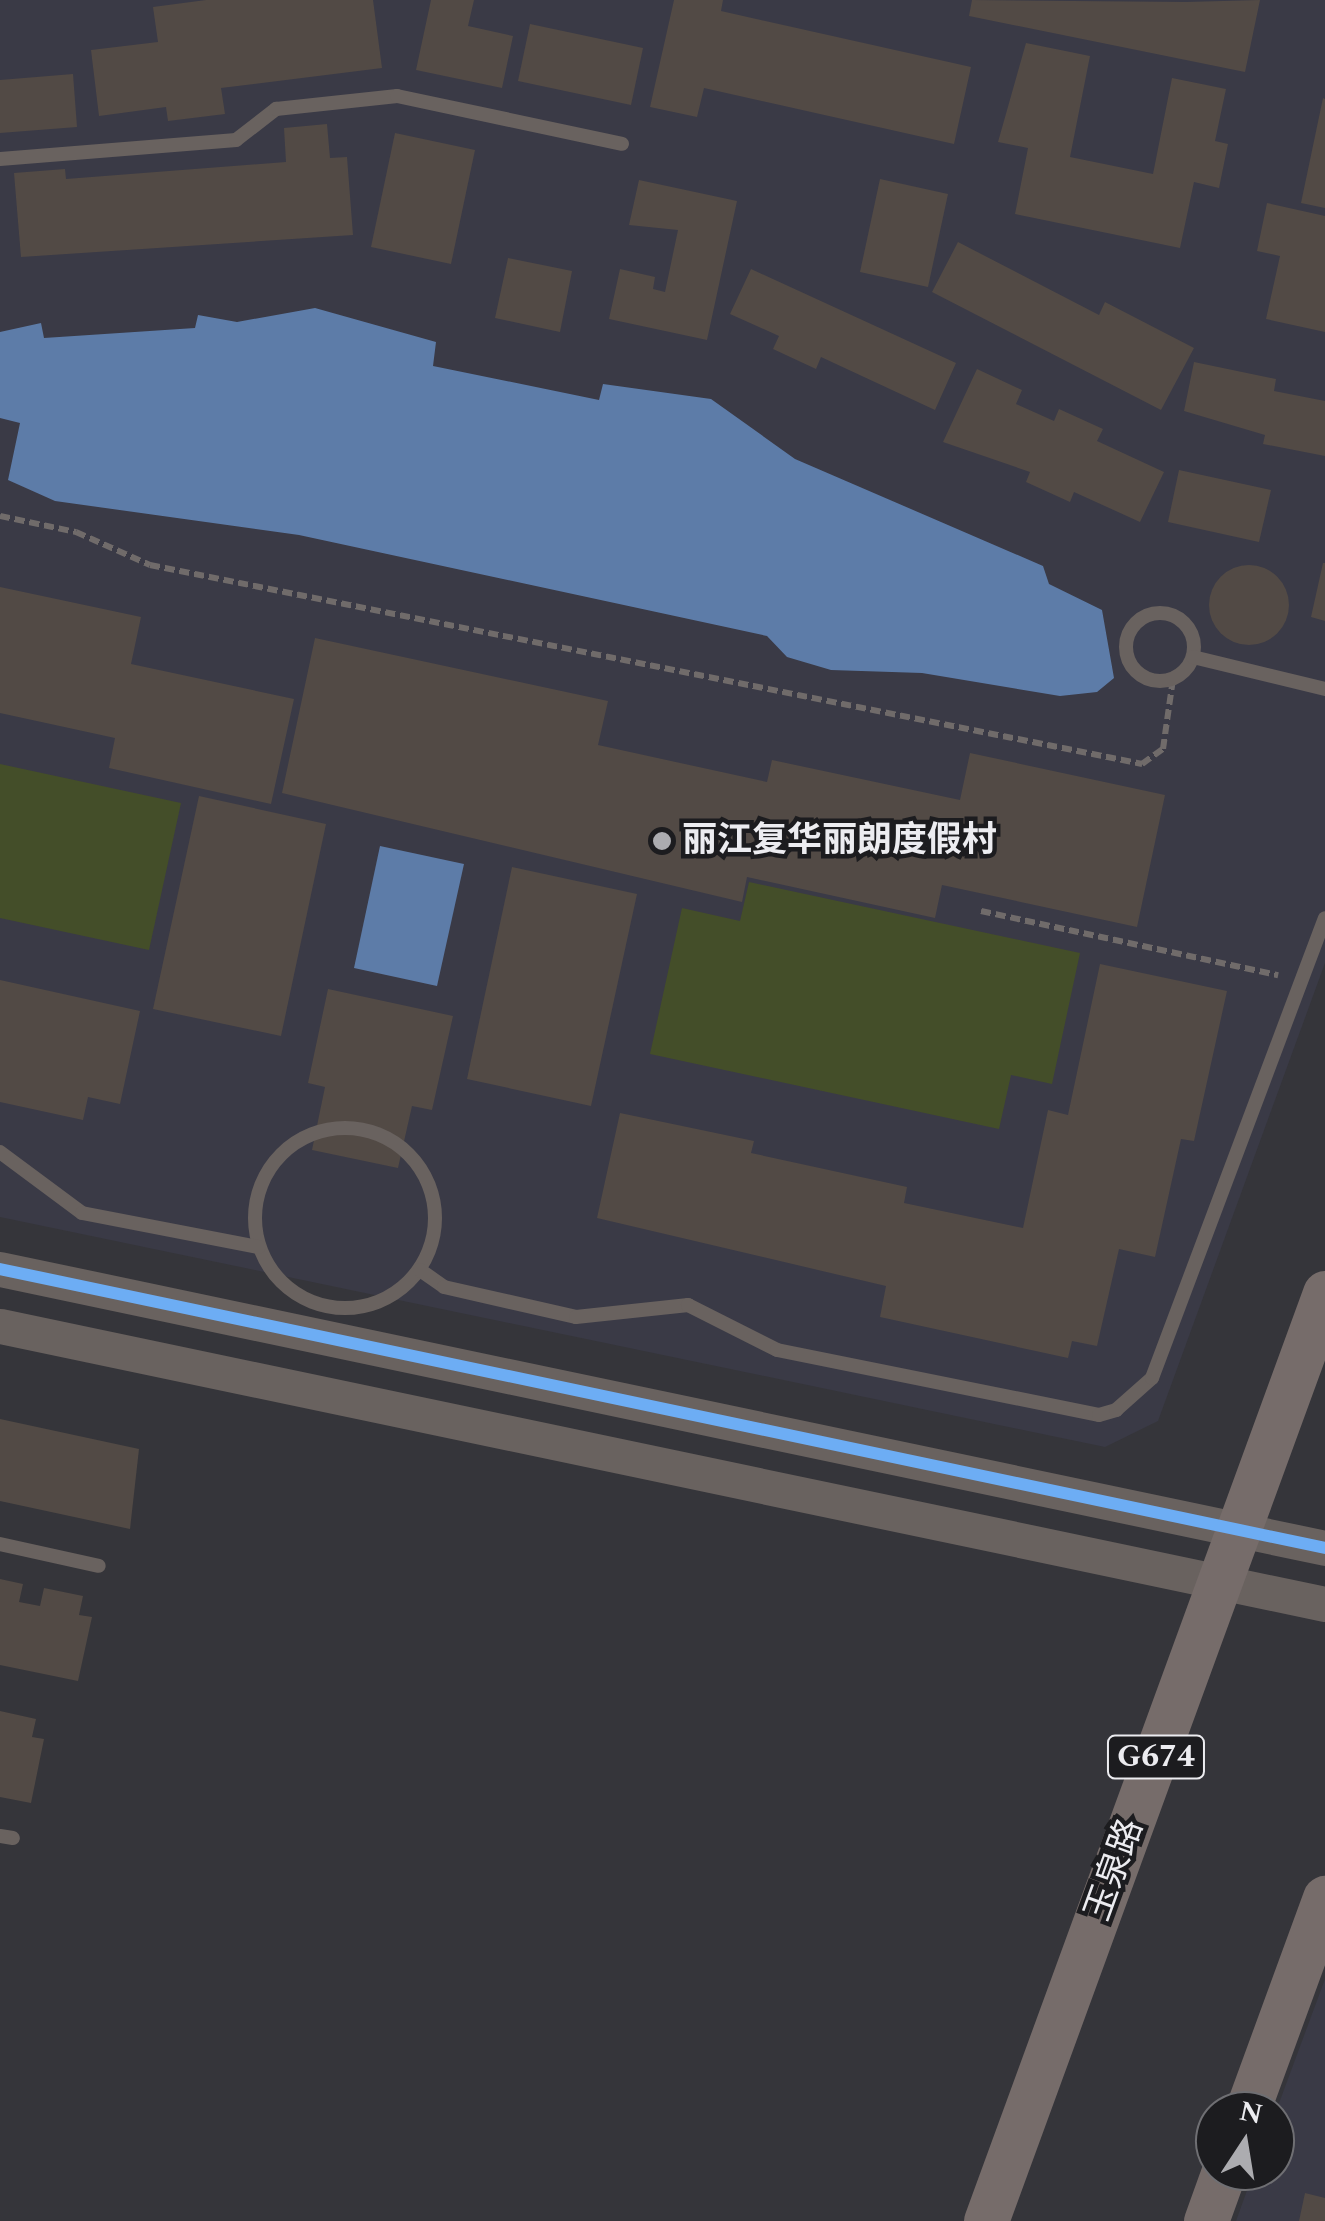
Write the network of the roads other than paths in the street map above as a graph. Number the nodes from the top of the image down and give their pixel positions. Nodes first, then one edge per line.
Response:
1 (622, 144) dead end
2 (0, 159) edge
3 (1193, 658) junction
4 (1325, 688) edge
5 (1325, 918) edge
6 (0, 1152) edge
7 (260, 1247) junction
8 (0, 1270) edge
9 (420, 1270) junction
10 (1325, 1293) edge
11 (324, 1321) junction
12 (0, 1326) edge
13 (1239, 1530) junction
14 (0, 1544) edge
15 (1325, 1548) edge
16 (99, 1566) dead end
17 (1220, 1582) junction
18 (1325, 1604) edge
19 (1325, 1898) edge
20 (1253, 2091) edge
21 (1217, 2191) edge
22 (986, 2221) edge
23 (1206, 2221) edge

1 - 2 lane
3 - 3 lane
3 - 4 lane
5 - 9 lane
6 - 7 lane
7 - 9 lane
7 - 11 lane
8 - 11 street
9 - 11 lane
10 - 13 highway, 玉泉路 / G674
11 - 13 street
12 - 17 street
13 - 15 street
13 - 17 highway, 玉泉路 / G674
14 - 16 lane
17 - 18 street
17 - 22 highway, 玉泉路 / G674
19 - 20 highway
21 - 23 highway

